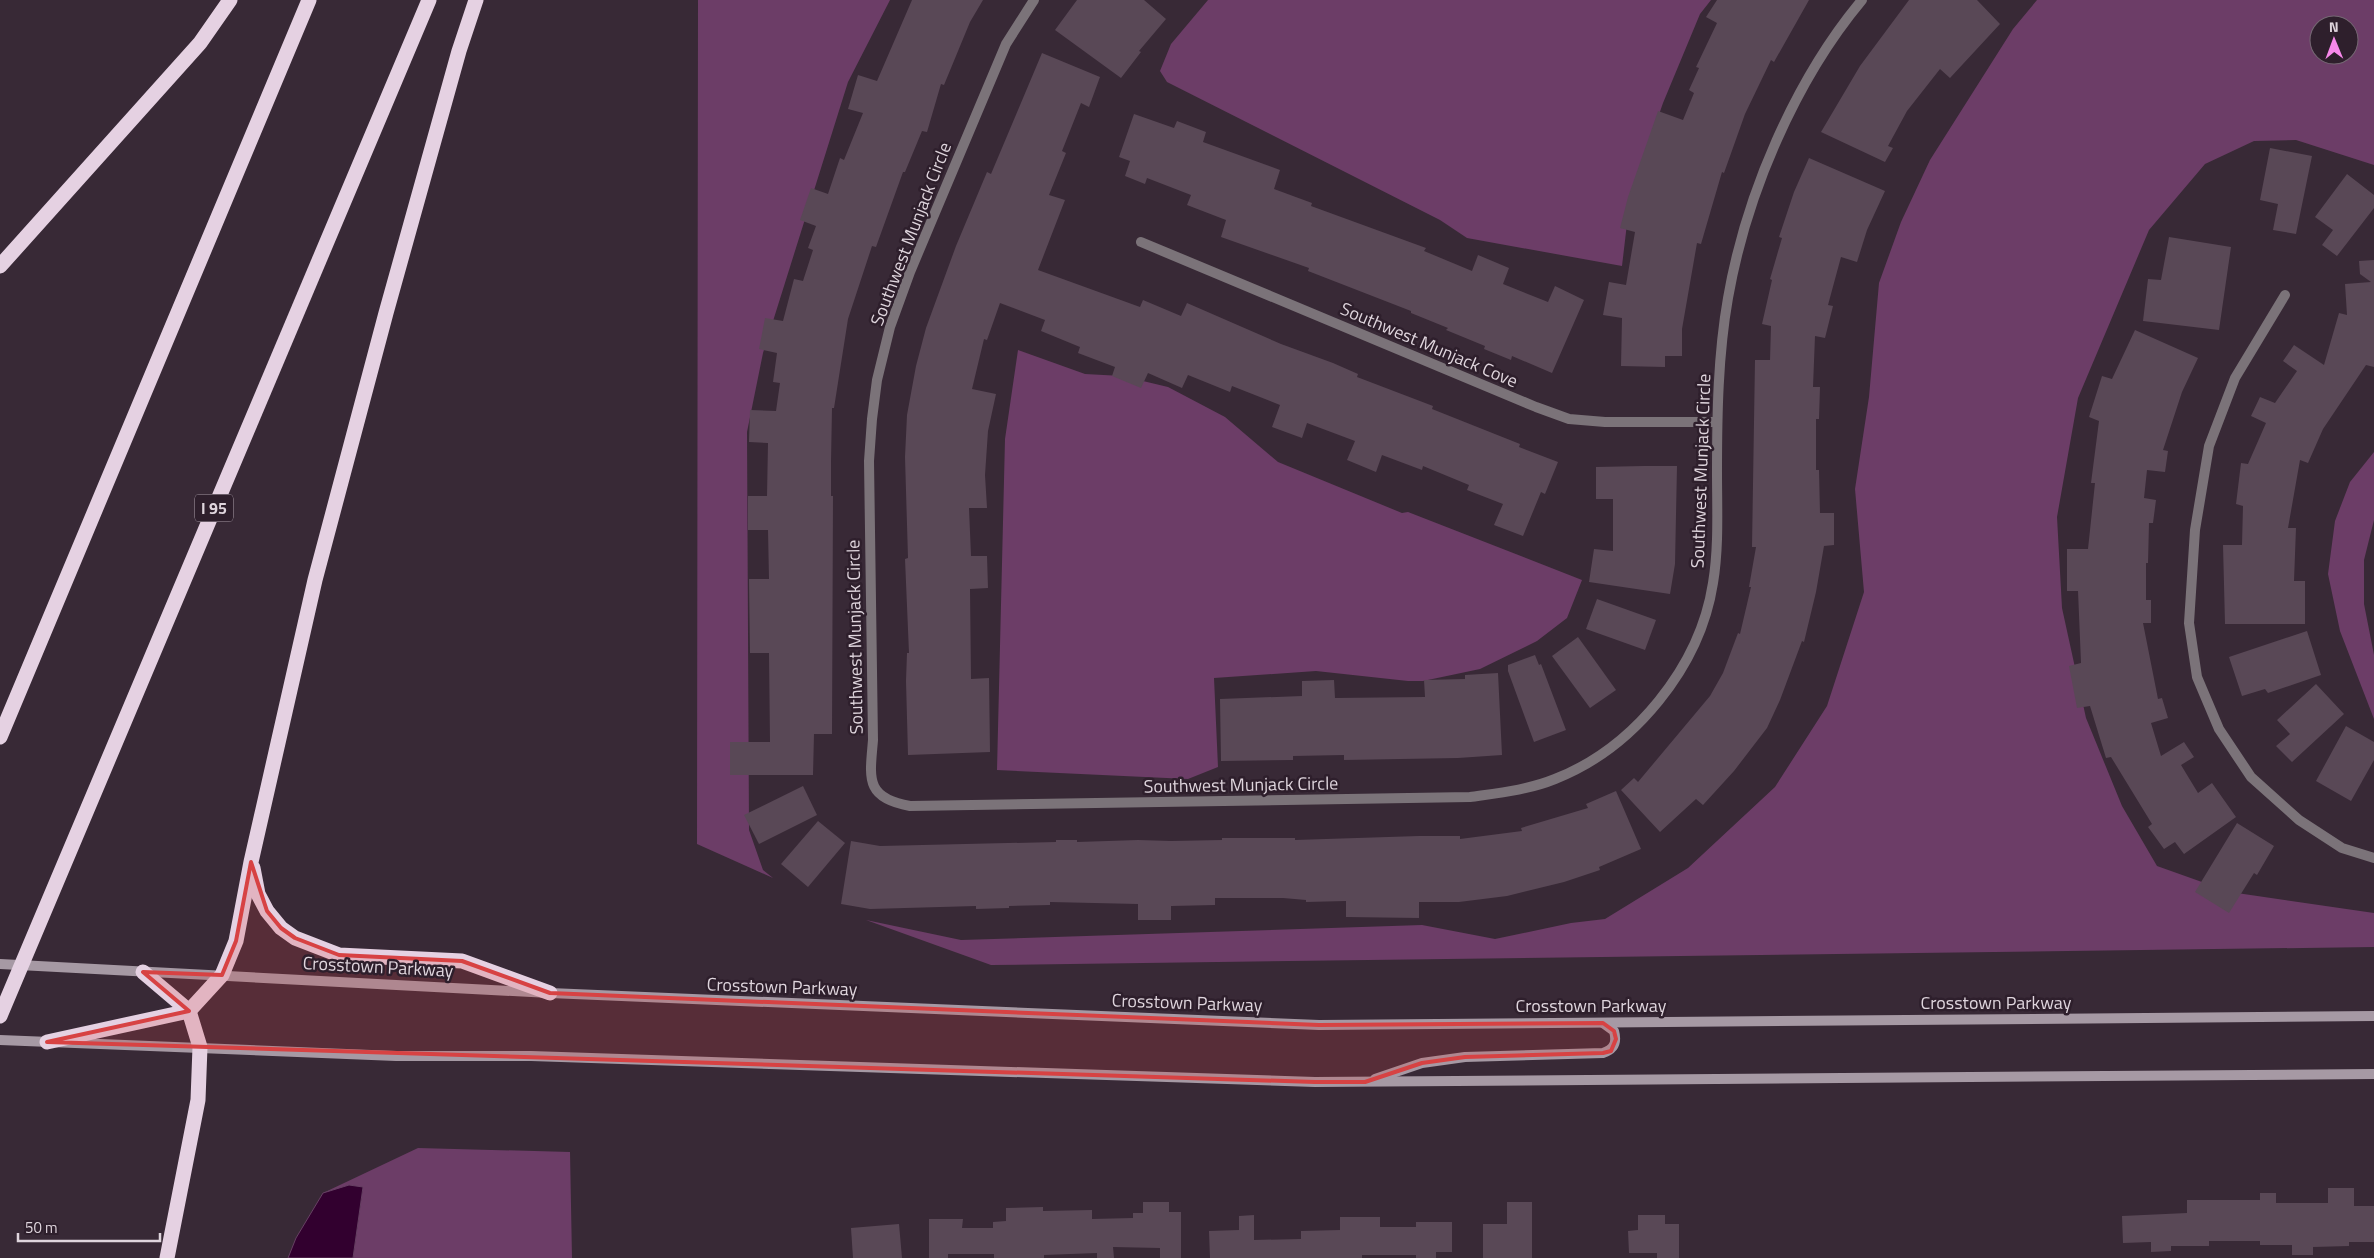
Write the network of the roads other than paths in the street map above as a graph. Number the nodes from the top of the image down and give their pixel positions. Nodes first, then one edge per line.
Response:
1 (230, 0) edge
2 (309, 0) edge
3 (430, 0) edge
4 (476, 0) edge
5 (1034, 0) edge
6 (1862, 0) edge
7 (1141, 242) dead end
8 (0, 266) edge
9 (2286, 295) dead end
10 (1717, 422) junction
11 (0, 737) edge
12 (2374, 858) edge
13 (252, 862) junction
14 (0, 964) edge
15 (143, 972) junction
16 (222, 975) junction
17 (550, 993) junction
18 (188, 1011) junction
19 (0, 1016) edge
20 (2374, 1016) edge
21 (1602, 1023) junction
22 (0, 1040) edge
23 (47, 1042) junction
24 (200, 1047) junction
25 (2374, 1074) edge
26 (1365, 1082) junction
27 (167, 1258) edge

1 - 8 highway
2 - 11 highway
3 - 19 highway, I 95
4 - 13 highway
5 - 10 street, Southwest Munjack Circle
6 - 10 street, Southwest Munjack Circle
7 - 10 street, Southwest Munjack Cove
9 - 12 street
13 - 16 highway
13 - 17 highway
14 - 15 main road, Crosstown Parkway
15 - 16 main road, Crosstown Parkway
15 - 18 highway
16 - 17 main road, Crosstown Parkway
16 - 18 highway
17 - 21 main road, Crosstown Parkway
18 - 23 highway
18 - 24 highway
20 - 21 main road, Crosstown Parkway
21 - 26 main road
22 - 23 main road
23 - 24 main road
24 - 26 main road
24 - 27 highway
25 - 26 main road

